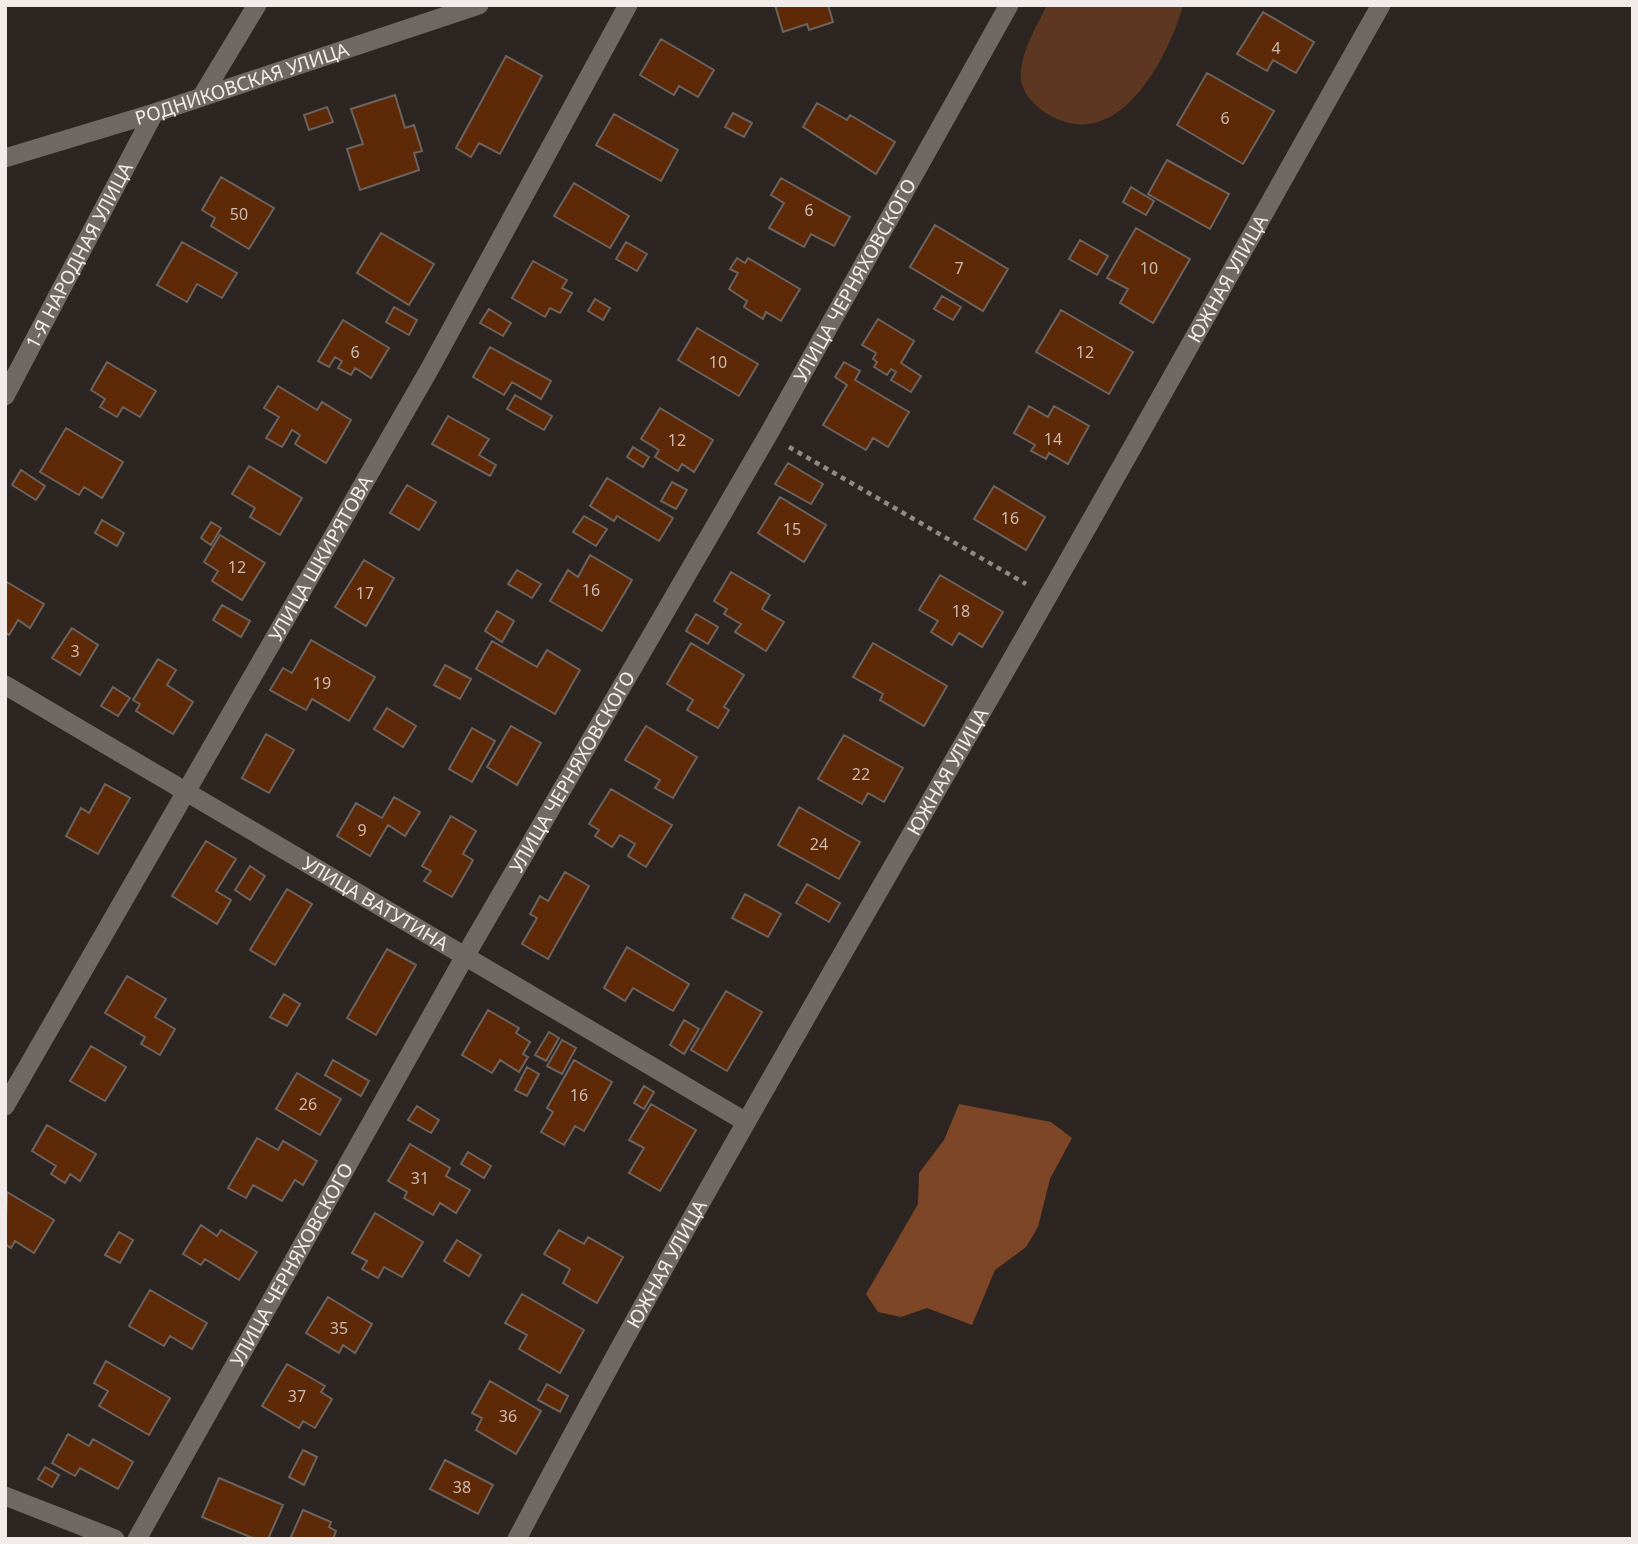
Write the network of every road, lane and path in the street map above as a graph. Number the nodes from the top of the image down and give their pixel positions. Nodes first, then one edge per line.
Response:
1 (257, 5) edge
2 (478, 5) edge
3 (628, 5) edge
4 (1009, 5) edge
5 (1381, 5) edge
6 (202, 96) junction
7 (154, 113) junction
8 (5, 158) edge
9 (5, 396) edge
10 (768, 435) junction
11 (1048, 597) junction
12 (5, 685) edge
13 (185, 794) junction
14 (464, 958) junction
15 (5, 1106) edge
16 (746, 1122) junction
17 (5, 1496) edge
18 (115, 1539) edge
19 (137, 1539) edge
20 (517, 1539) edge

1 - 6 street
2 - 6 street, РОДНИКОВСКАЯ УЛИЦА
3 - 13 street, УЛИЦА ШКИРЯТОВА
4 - 10 street, УЛИЦА ЧЕРНЯХОВСКОГО
5 - 11 street, ЮЖНАЯ УЛИЦА
6 - 7 street, РОДНИКОВСКАЯ УЛИЦА
7 - 8 street, РОДНИКОВСКАЯ УЛИЦА
7 - 9 street, 1-Я НАРОДНАЯ УЛИЦА
10 - 11 path
10 - 14 street, УЛИЦА ЧЕРНЯХОВСКОГО
11 - 16 street, ЮЖНАЯ УЛИЦА
12 - 13 street, УЛИЦА ВАТУТИНА
13 - 14 street, УЛИЦА ВАТУТИНА
13 - 15 street, УЛИЦА ШКИРЯТОВА
14 - 16 street, УЛИЦА ВАТУТИНА
14 - 19 street, УЛИЦА ЧЕРНЯХОВСКОГО
16 - 20 street, ЮЖНАЯ УЛИЦА
17 - 18 street

